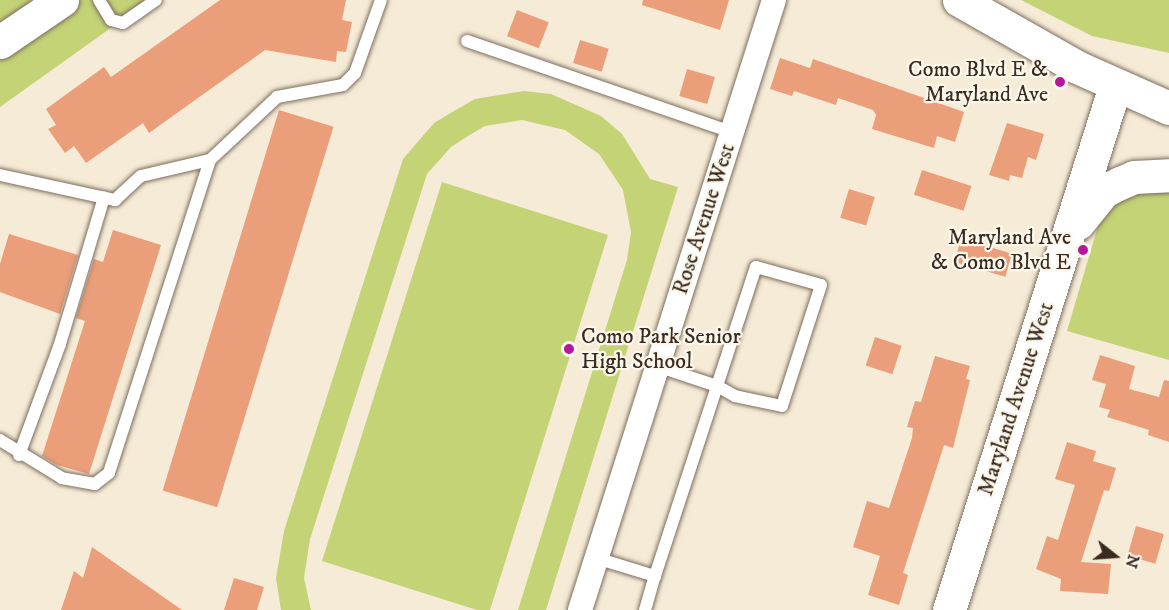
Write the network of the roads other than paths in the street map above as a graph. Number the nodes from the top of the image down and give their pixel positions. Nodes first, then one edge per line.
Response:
1 (62, 0) edge
2 (99, 0) edge
3 (156, 0) edge
4 (381, 0) edge
5 (774, 0) edge
6 (959, 0) edge
7 (467, 41) dead end
8 (0, 42) edge
9 (1115, 86) junction
10 (1169, 108) edge
11 (732, 132) junction
12 (210, 160) junction
13 (0, 175) edge
14 (1169, 175) edge
15 (104, 197) junction
16 (1069, 234) junction
17 (657, 366) junction
18 (717, 386) junction
19 (0, 440) edge
20 (19, 455) junction
21 (596, 558) junction
22 (655, 576) junction
23 (580, 610) edge
24 (645, 610) edge
25 (949, 610) edge

1 - 8 street
2 - 3 lane
4 - 12 lane
5 - 11 street, Rose Avenue West
6 - 9 street
7 - 11 lane
9 - 10 street
9 - 16 street, Maryland Avenue West
11 - 17 street, Rose Avenue West
12 - 15 lane
12 - 20 lane
13 - 15 lane
14 - 16 street
15 - 20 lane
16 - 25 street, Maryland Avenue West
17 - 18 lane
17 - 21 street, Rose Avenue West
18 - 18 lane
18 - 22 lane
19 - 20 lane
21 - 22 lane
21 - 23 street, Rose Avenue West
22 - 24 lane

